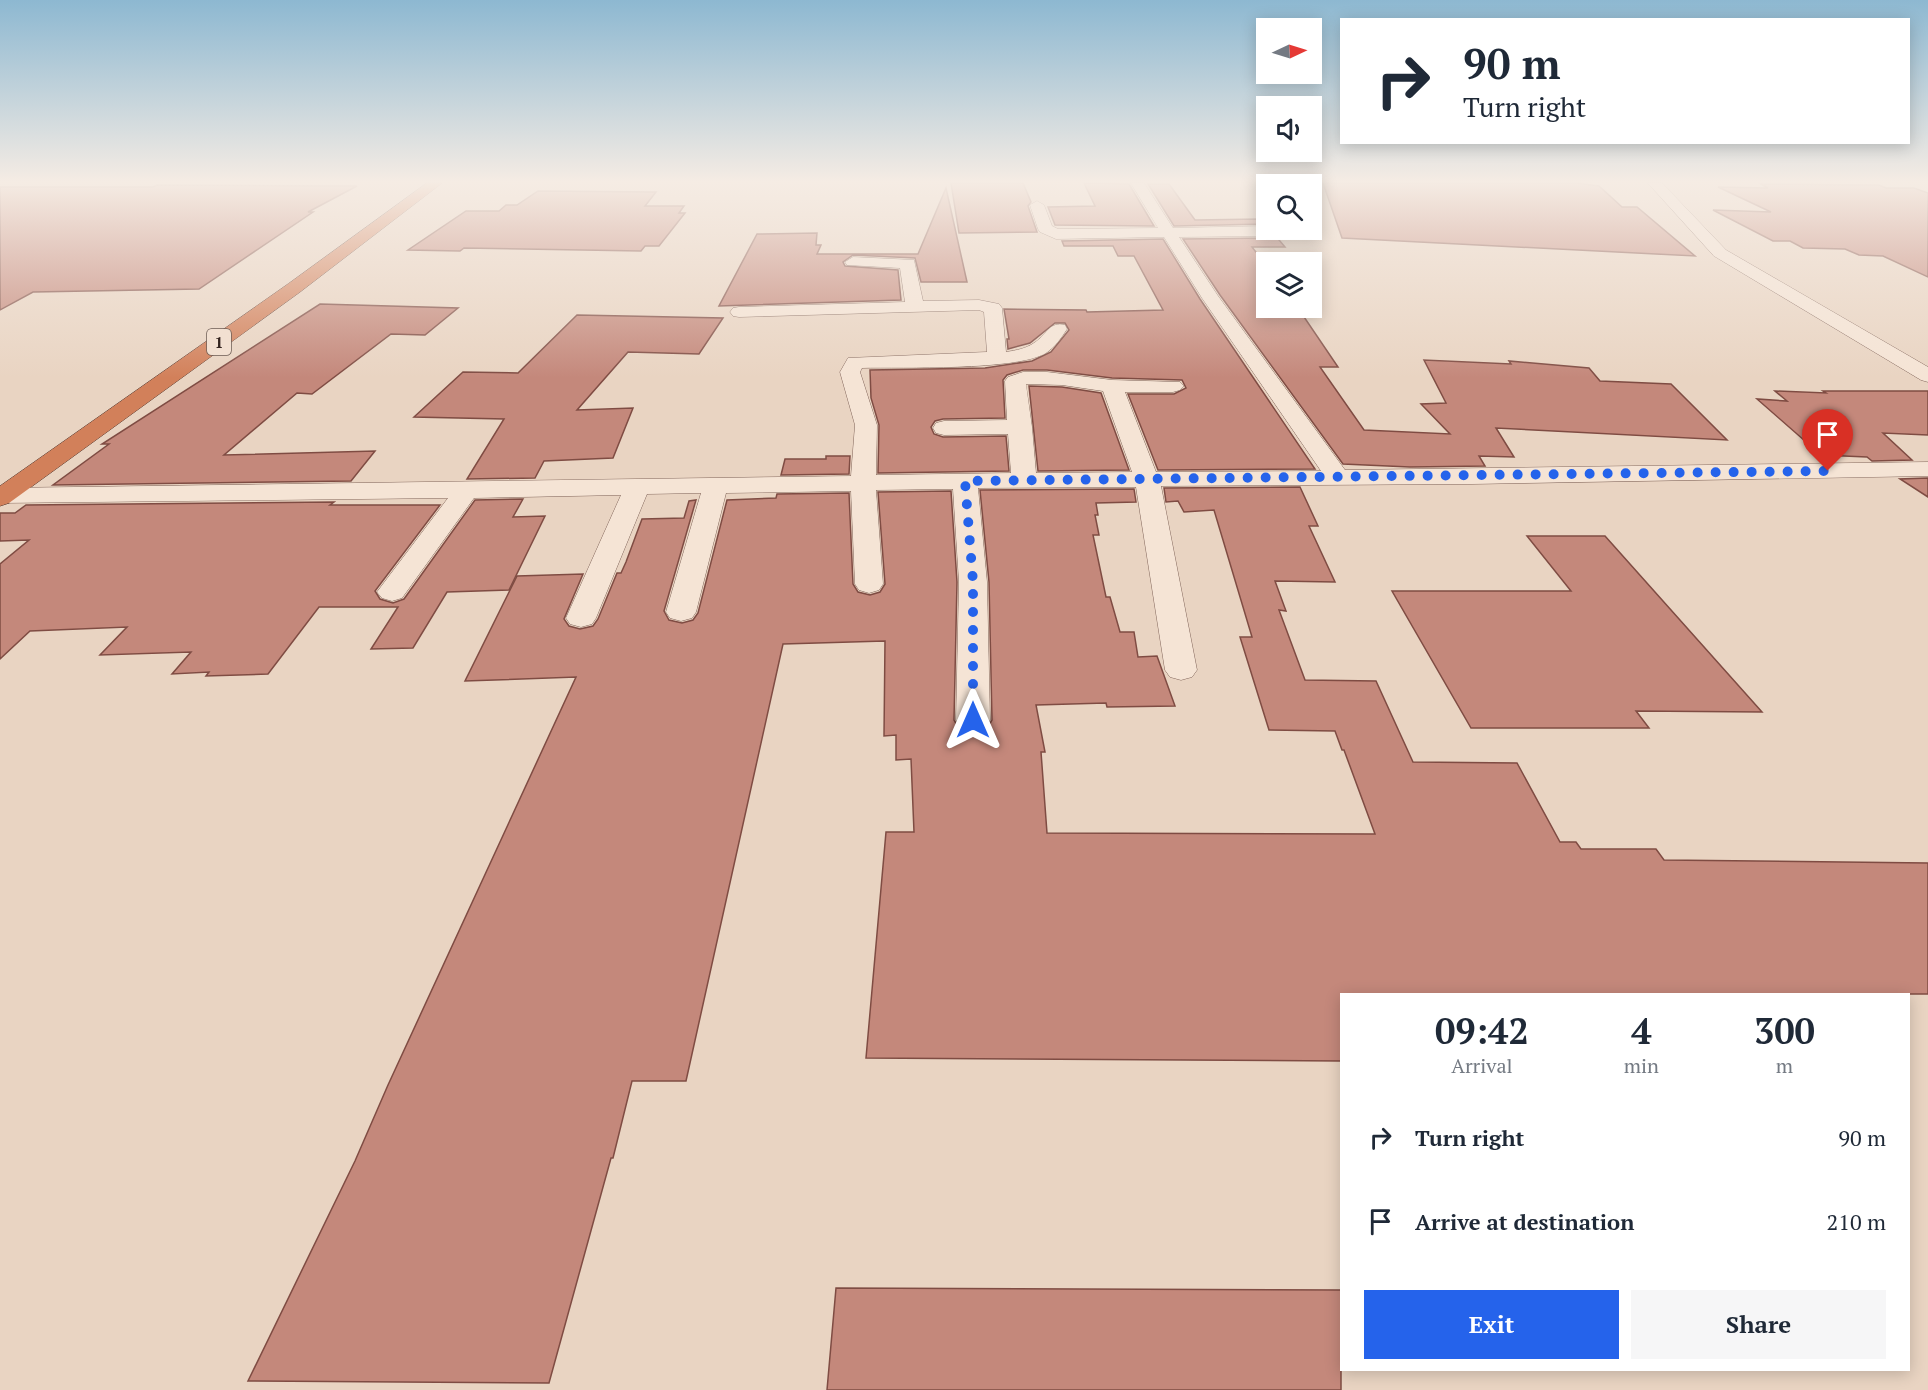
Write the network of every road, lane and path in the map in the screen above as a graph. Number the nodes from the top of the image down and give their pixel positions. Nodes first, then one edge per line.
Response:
1 (322, 248) edge
2 (349, 248) edge
3 (1180, 248) edge
4 (1715, 248) edge
5 (853, 262) dead end
6 (864, 286) dead end
7 (915, 308) junction
8 (862, 309) junction
9 (739, 312) dead end
10 (1058, 329) dead end
11 (181, 346) dead end
12 (997, 358) junction
13 (1928, 376) edge
14 (1112, 386) junction
15 (1173, 386) dead end
16 (1021, 427) junction
17 (944, 428) dead end
18 (1928, 469) edge
19 (1338, 478) junction
20 (1147, 479) junction
21 (1024, 480) junction
22 (965, 481) junction
23 (863, 483) junction
24 (716, 485) junction
25 (638, 486) junction
26 (467, 490) junction
27 (1, 497) edge
28 (869, 584) dead end
29 (392, 592) dead end
30 (681, 612) dead end
31 (581, 618) dead end
32 (1181, 670) dead end
33 (973, 720) dead end

1 - 11 highway, 1
2 - 27 highway, 1
3 - 19 street
4 - 13 street
5 - 7 street
6 - 8 street
7 - 8 street
7 - 12 street
8 - 9 street
10 - 12 street
12 - 23 street
14 - 15 street
14 - 16 street
14 - 20 street
16 - 17 street
16 - 21 street
18 - 19 street
19 - 20 street
20 - 21 street
20 - 32 street
21 - 22 street
22 - 23 street
22 - 33 street
23 - 24 street
23 - 28 street
24 - 25 street
24 - 30 street
25 - 26 street
25 - 31 street
26 - 27 street
26 - 29 street

